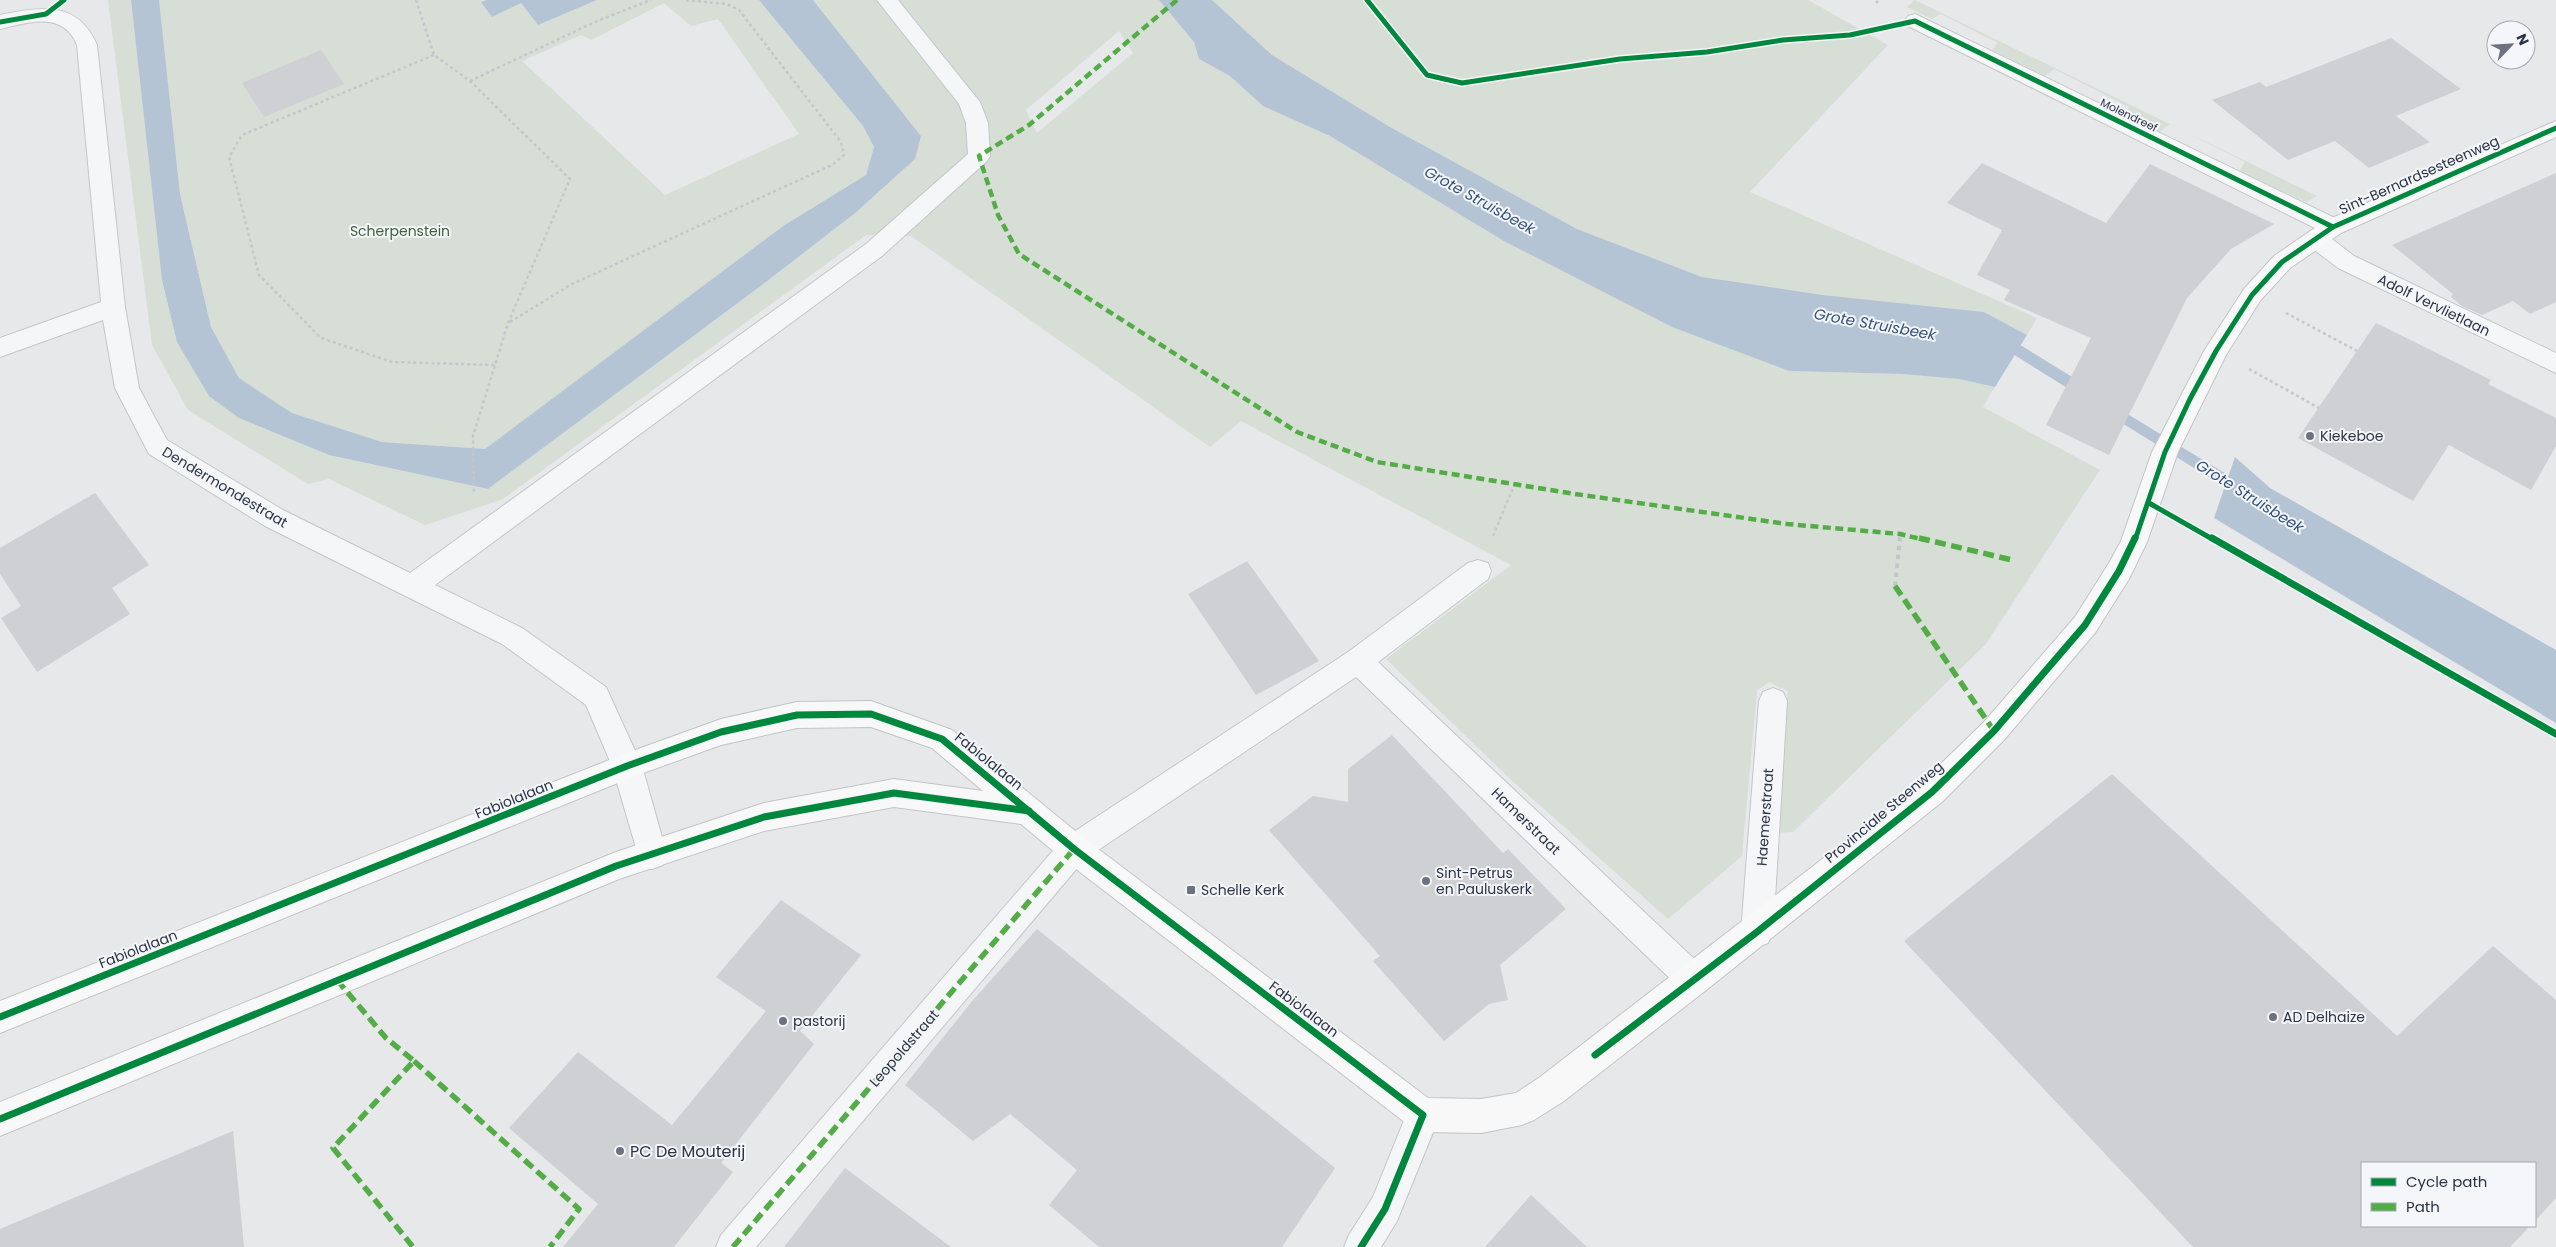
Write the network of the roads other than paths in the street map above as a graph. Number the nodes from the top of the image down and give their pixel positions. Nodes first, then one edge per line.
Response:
1 (64, 0) edge
2 (887, 0) edge
3 (46, 14) junction
4 (0, 20) edge
5 (1915, 21) dead end
6 (2556, 128) edge
7 (2324, 233) junction
8 (113, 308) junction
9 (0, 348) edge
10 (2556, 364) edge
11 (2166, 452) joint
12 (1478, 571) road end
13 (413, 586) junction
14 (1358, 661) junction
15 (1773, 701) dead end
16 (627, 766) junction
17 (1029, 811) junction
18 (1074, 849) junction
19 (652, 855) junction
20 (1757, 932) junction
21 (1694, 980) junction
22 (0, 1017) edge
23 (1422, 1115) junction
24 (0, 1119) edge
25 (733, 1247) edge
26 (1361, 1247) edge

1 - 3 street
2 - 13 street
3 - 4 street, Dendermondestraat
3 - 8 street, Dendermondestraat
5 - 7 street, Molendreef
6 - 7 main road, Sint-Bernardsesteenweg
7 - 10 street, Adolf Vervlietlaan
7 - 11 main road, Sint-Bernardsesteenweg
8 - 9 street
8 - 13 street, Dendermondestraat
11 - 20 main road, Provinciale Steenweg
12 - 14 street
13 - 16 street, Dendermondestraat
14 - 18 street
14 - 21 street, Hamerstraat
15 - 20 street, Haemerstraat
16 - 17 main road, Fabiolalaan
16 - 19 street, Dendermondestraat
16 - 22 main road, Fabiolalaan
17 - 18 main road, Fabiolalaan
17 - 19 main road, Fabiolalaan
18 - 23 main road, Fabiolalaan
18 - 25 street, Leopoldstraat
19 - 24 main road, Fabiolalaan
20 - 21 main road, Provinciale Steenweg
21 - 23 main road, Provinciale Steenweg
23 - 26 street

